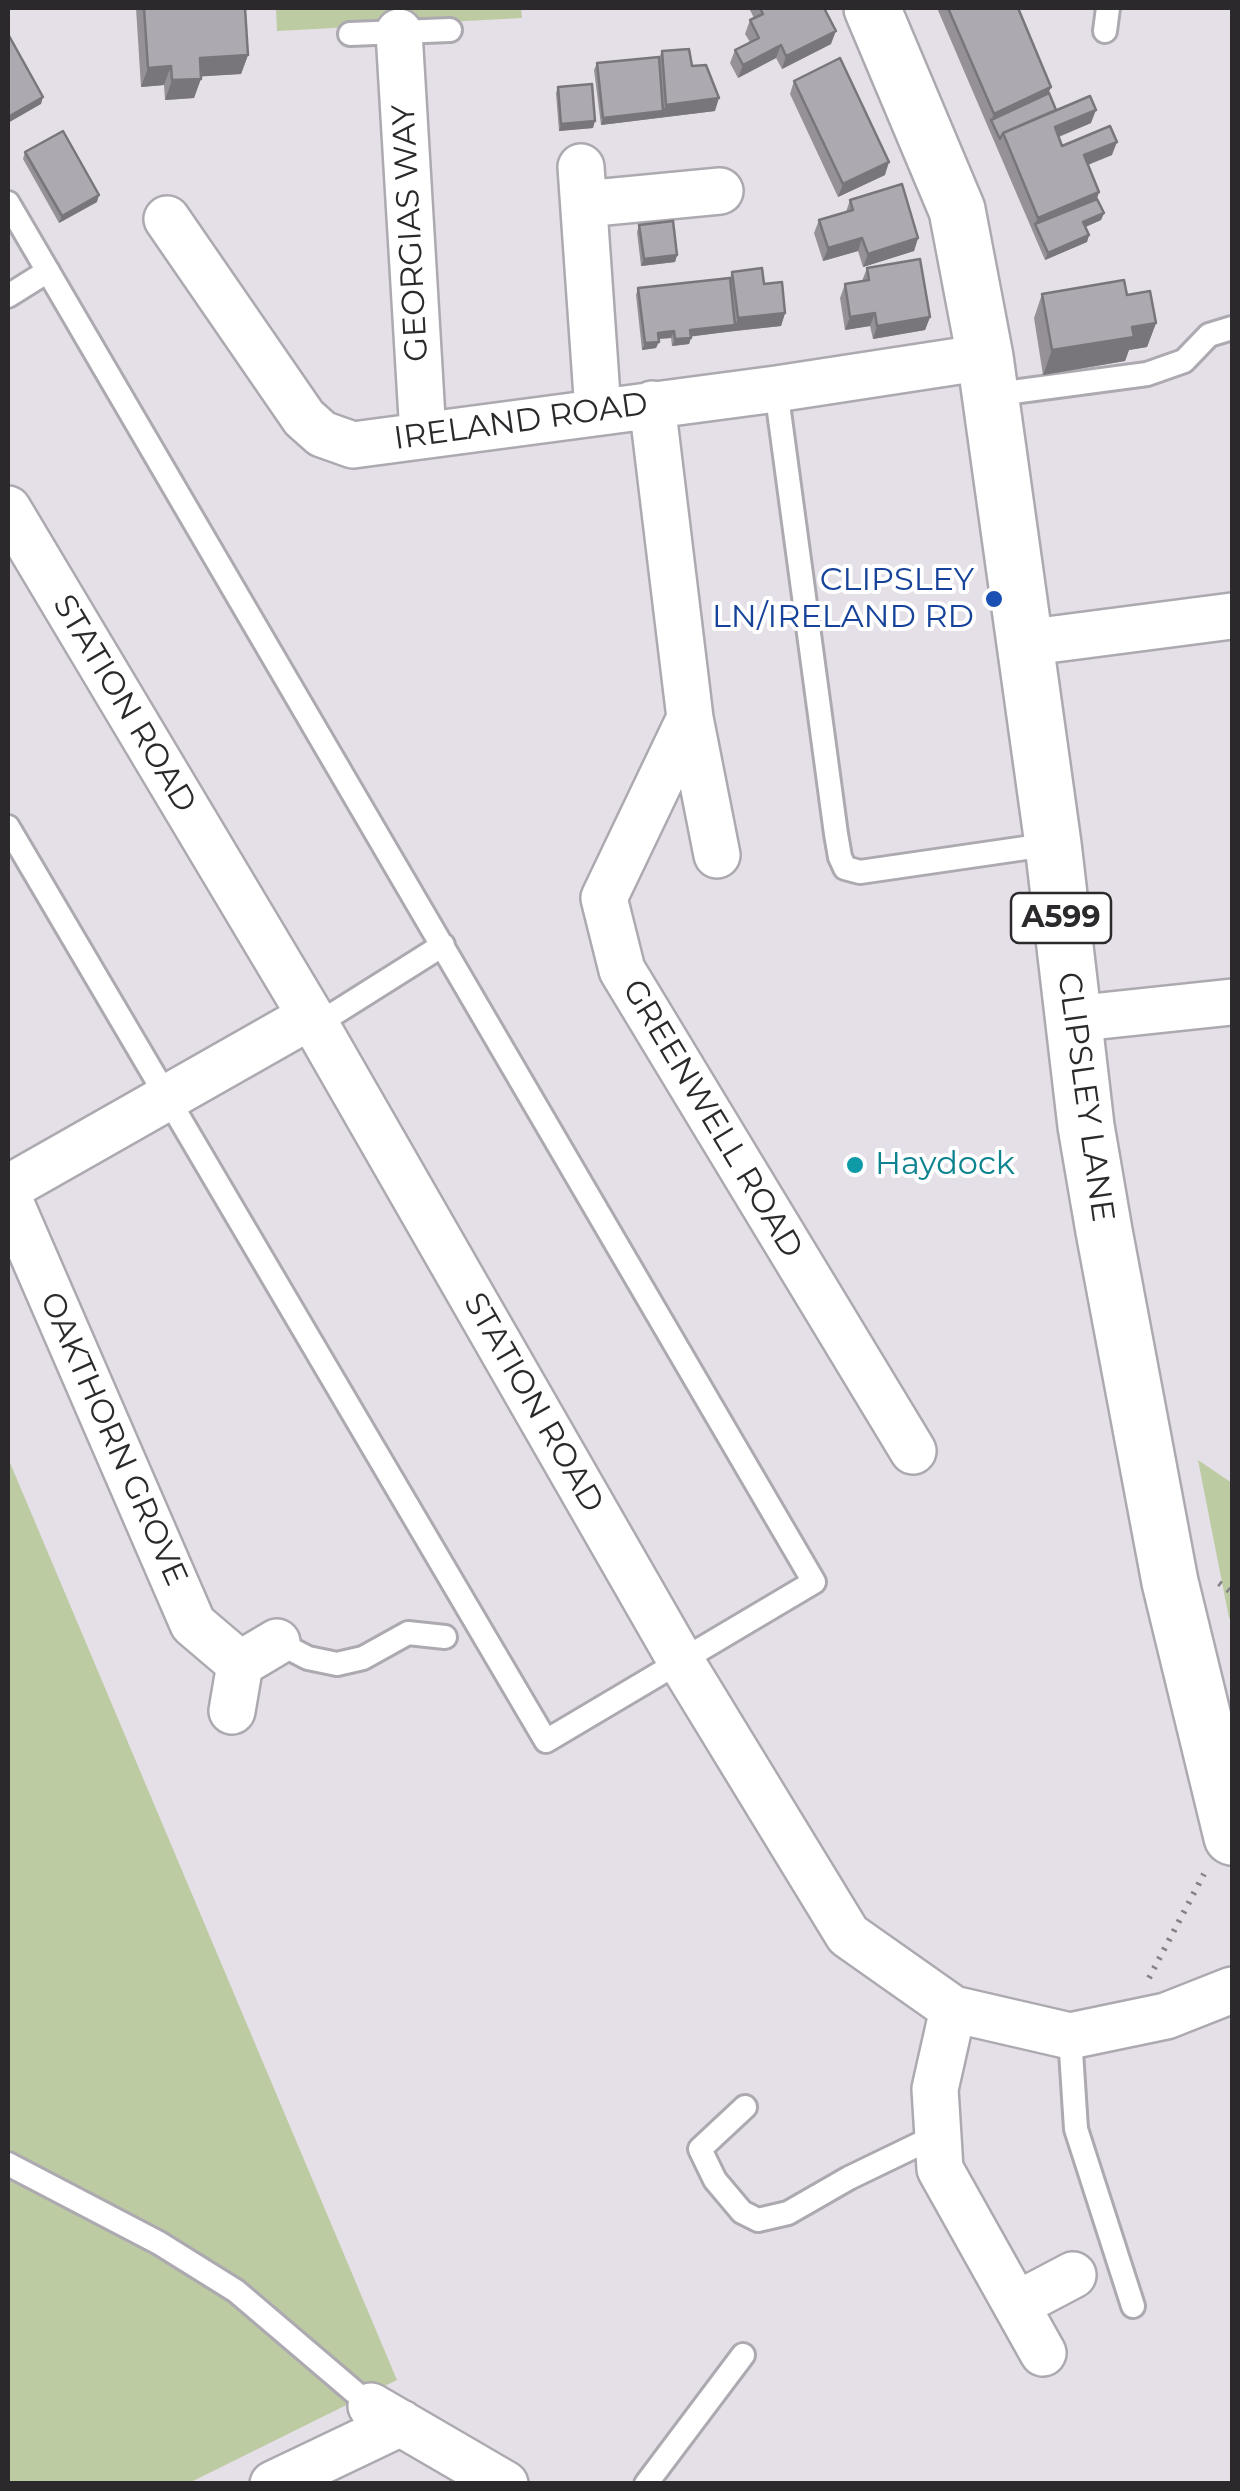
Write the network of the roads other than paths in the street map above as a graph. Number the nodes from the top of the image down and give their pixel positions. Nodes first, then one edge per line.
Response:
1 (872, 8) edge
2 (1108, 8) edge
3 (450, 30) dead end
4 (399, 32) junction
5 (1105, 32) dead end
6 (350, 34) dead end
7 (720, 192) dead end
8 (8, 203) edge
9 (167, 219) dead end
10 (48, 271) junction
11 (8, 296) edge
12 (1232, 328) edge
13 (988, 376) junction
14 (776, 389) junction
15 (652, 404) junction
16 (598, 411) junction
17 (423, 435) junction
18 (8, 509) edge
19 (1232, 616) edge
20 (1024, 643) junction
21 (690, 718) junction
22 (8, 827) edge
23 (1053, 844) junction
24 (717, 855) dead end
25 (443, 945) junction
26 (1232, 1002) edge
27 (1072, 1019) junction
28 (313, 1021) junction
29 (166, 1100) junction
30 (8, 1188) edge
31 (8, 1198) edge
32 (912, 1450) dead end
33 (445, 1636) dead end
34 (259, 1653) junction
35 (682, 1663) junction
36 (232, 1711) dead end
37 (1232, 1834) edge
38 (1232, 1990) edge
39 (953, 2009) junction
40 (1070, 2036) junction
41 (744, 2108) dead end
42 (938, 2134) junction
43 (8, 2164) edge
44 (1073, 2275) dead end
45 (1016, 2305) junction
46 (1133, 2306) dead end
47 (1043, 2353) dead end
48 (742, 2355) dead end
49 (386, 2415) junction
50 (272, 2484) edge
51 (505, 2484) edge
52 (646, 2484) edge

1 - 13 main road, CLIPSLEY LANE / A599
2 - 5 lane
3 - 4 lane
4 - 6 lane
4 - 17 street, GEORGIAS WAY
7 - 16 street
8 - 10 lane
9 - 17 street, IRELAND ROAD
10 - 11 lane
10 - 25 lane
12 - 13 lane
13 - 14 street, IRELAND ROAD
13 - 20 main road, CLIPSLEY LANE / A599
14 - 15 street, IRELAND ROAD
14 - 23 lane
15 - 16 street, IRELAND ROAD
15 - 21 street
16 - 17 street, IRELAND ROAD
18 - 28 street, STATION ROAD
19 - 20 street
20 - 23 main road, CLIPSLEY LANE / A599
21 - 24 street
21 - 32 street, GREENWELL ROAD
22 - 29 lane
23 - 27 main road, CLIPSLEY LANE / A599
25 - 28 lane
25 - 35 lane
26 - 27 street
27 - 37 main road, CLIPSLEY LANE / A599
28 - 29 street
28 - 35 street, STATION ROAD
29 - 30 street
29 - 35 lane
31 - 34 street, OAKTHORN GROVE
33 - 34 lane
34 - 36 street
35 - 39 street, STATION ROAD
38 - 40 street, STATION ROAD
39 - 40 street, STATION ROAD
39 - 42 street
40 - 46 lane
41 - 42 lane
42 - 45 street
43 - 49 lane
44 - 45 street
45 - 47 street
48 - 52 lane
49 - 50 street
49 - 51 street

